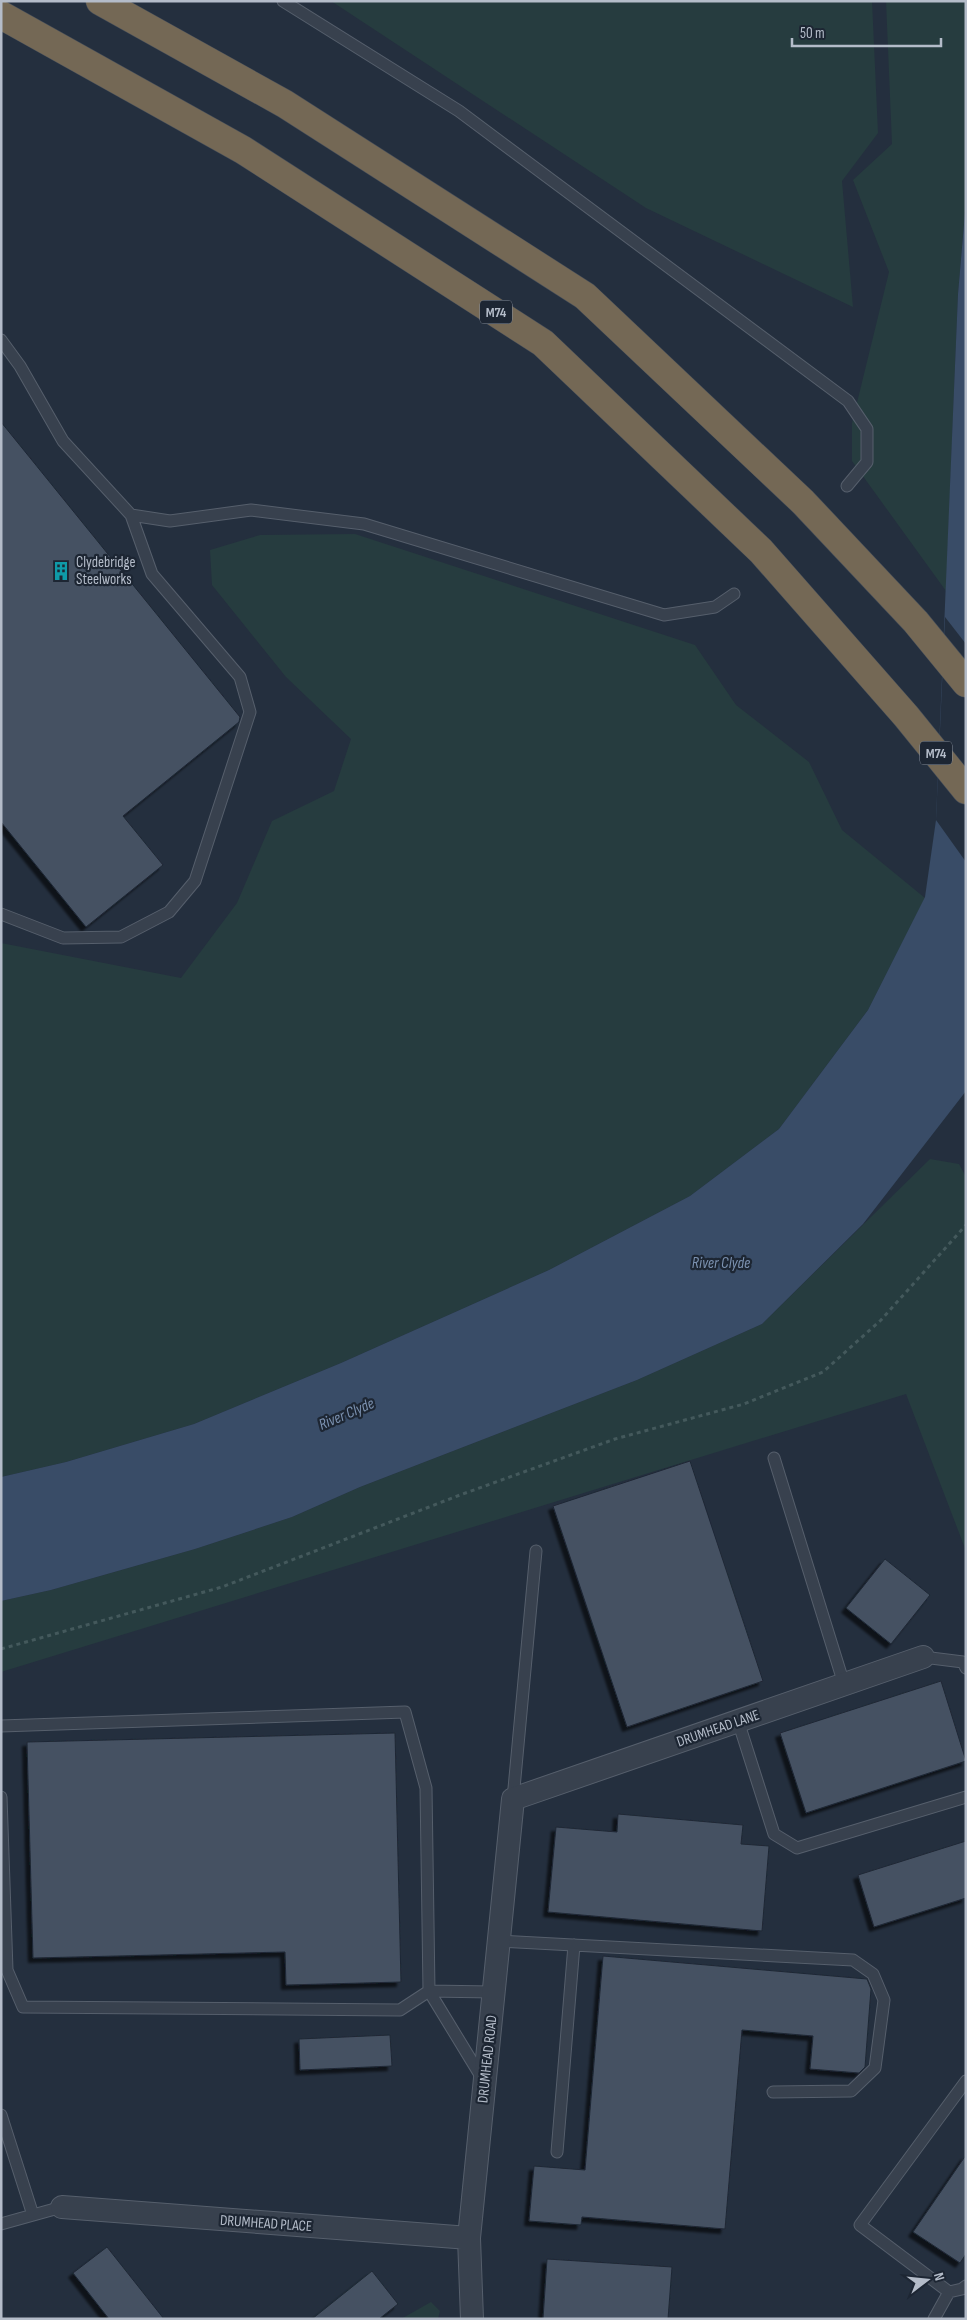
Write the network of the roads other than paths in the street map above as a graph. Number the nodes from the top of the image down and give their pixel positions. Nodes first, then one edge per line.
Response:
1 (100, 1) edge
2 (283, 1) edge
3 (1, 15) edge
4 (1, 340) edge
5 (847, 486) dead end
6 (131, 515) junction
7 (734, 594) dead end
8 (966, 683) edge
9 (966, 790) edge
10 (1, 914) edge
11 (774, 1458) dead end
12 (536, 1552) dead end
13 (923, 1657) joint
14 (966, 1668) edge
15 (844, 1684) junction
16 (738, 1721) junction
17 (1, 1726) edge
18 (1, 1797) edge
19 (966, 1797) edge
20 (512, 1799) junction
21 (498, 1941) junction
22 (574, 1945) junction
23 (429, 1992) junction
24 (493, 1992) junction
25 (966, 2081) edge
26 (484, 2082) junction
27 (773, 2092) dead end
28 (1, 2115) edge
29 (557, 2152) dead end
30 (62, 2206) joint
31 (33, 2215) junction
32 (1, 2224) edge
33 (469, 2238) junction
34 (966, 2286) edge
35 (949, 2292) junction
36 (472, 2319) edge
37 (934, 2319) edge

1 - 8 highway
2 - 5 lane
3 - 9 highway, M74
4 - 6 lane
6 - 7 lane
6 - 10 lane
11 - 15 lane
12 - 20 lane
13 - 14 lane
13 - 15 street, DRUMHEAD LANE
15 - 16 street, DRUMHEAD LANE
16 - 19 lane
16 - 20 street, DRUMHEAD LANE
17 - 23 lane
18 - 23 lane
20 - 21 street, DRUMHEAD ROAD
21 - 22 lane
21 - 24 street, DRUMHEAD ROAD
22 - 27 lane
22 - 29 lane
23 - 24 lane
23 - 26 lane
24 - 26 street, DRUMHEAD ROAD
25 - 35 lane
26 - 33 street, DRUMHEAD ROAD
28 - 31 lane
30 - 31 lane
30 - 33 street, DRUMHEAD PLACE
31 - 32 lane
33 - 36 street, DRUMHEAD ROAD
34 - 35 lane
35 - 37 lane

